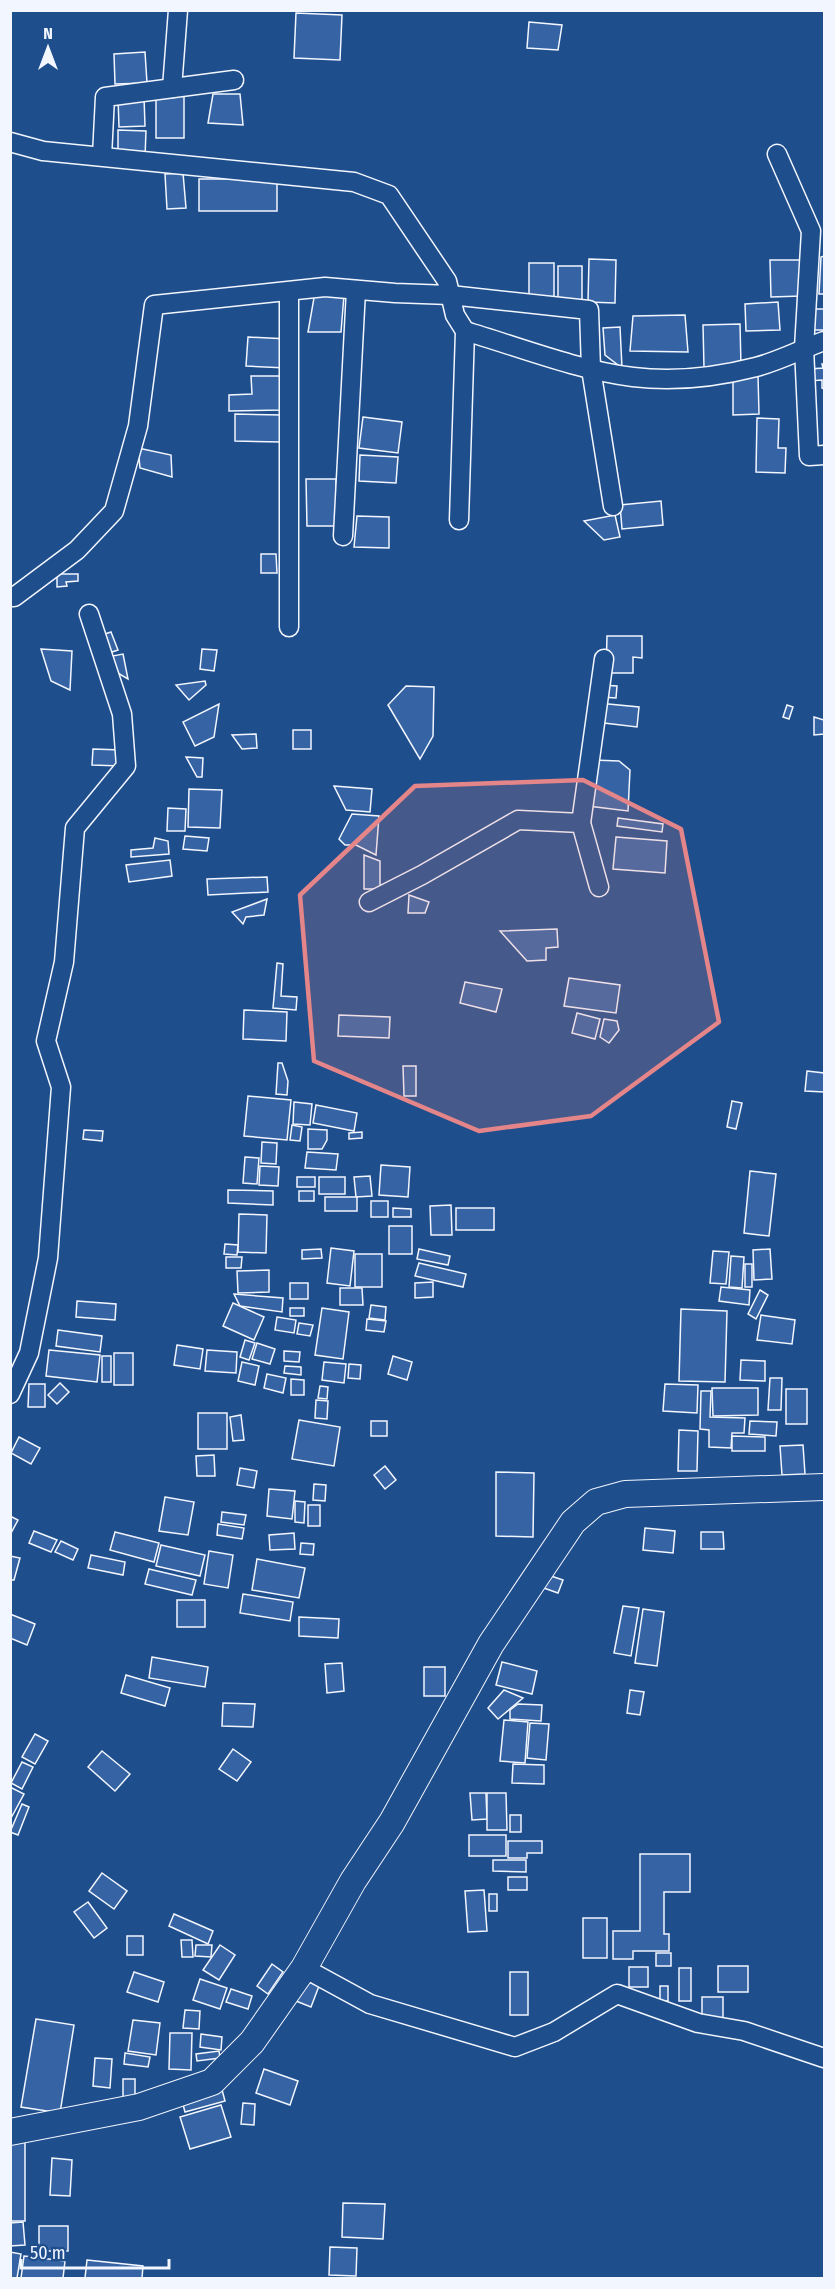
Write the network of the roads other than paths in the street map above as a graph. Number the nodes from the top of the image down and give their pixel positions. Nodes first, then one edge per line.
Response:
1 (178, 10) edge
2 (234, 80) dead end
3 (172, 88) junction
4 (10, 142) edge
5 (777, 154) dead end
6 (102, 156) junction
7 (448, 288) junction
8 (356, 290) junction
9 (289, 292) junction
10 (465, 331) junction
11 (825, 341) edge
12 (804, 348) junction
13 (591, 369) junction
14 (825, 455) edge
15 (613, 506) dead end
16 (459, 520) dead end
17 (343, 536) dead end
18 (14, 597) dead end
19 (89, 614) dead end
20 (289, 627) dead end
21 (604, 659) dead end
22 (580, 823) junction
23 (599, 888) dead end
24 (369, 902) dead end
25 (10, 1394) edge
26 (825, 1487) edge
27 (304, 1968) junction
28 (825, 2058) edge
29 (10, 2132) edge

1 - 3 street
2 - 3 street
3 - 6 street
4 - 6 street
5 - 12 street
6 - 7 street
7 - 8 street
7 - 10 street
7 - 13 street
8 - 9 street
8 - 17 street
9 - 18 street
9 - 20 street
10 - 13 street
10 - 16 street
11 - 12 street
12 - 13 street
12 - 14 street
13 - 15 street
19 - 25 street
21 - 22 street
22 - 23 street
22 - 24 street
26 - 27 main road
27 - 28 street
27 - 29 main road

